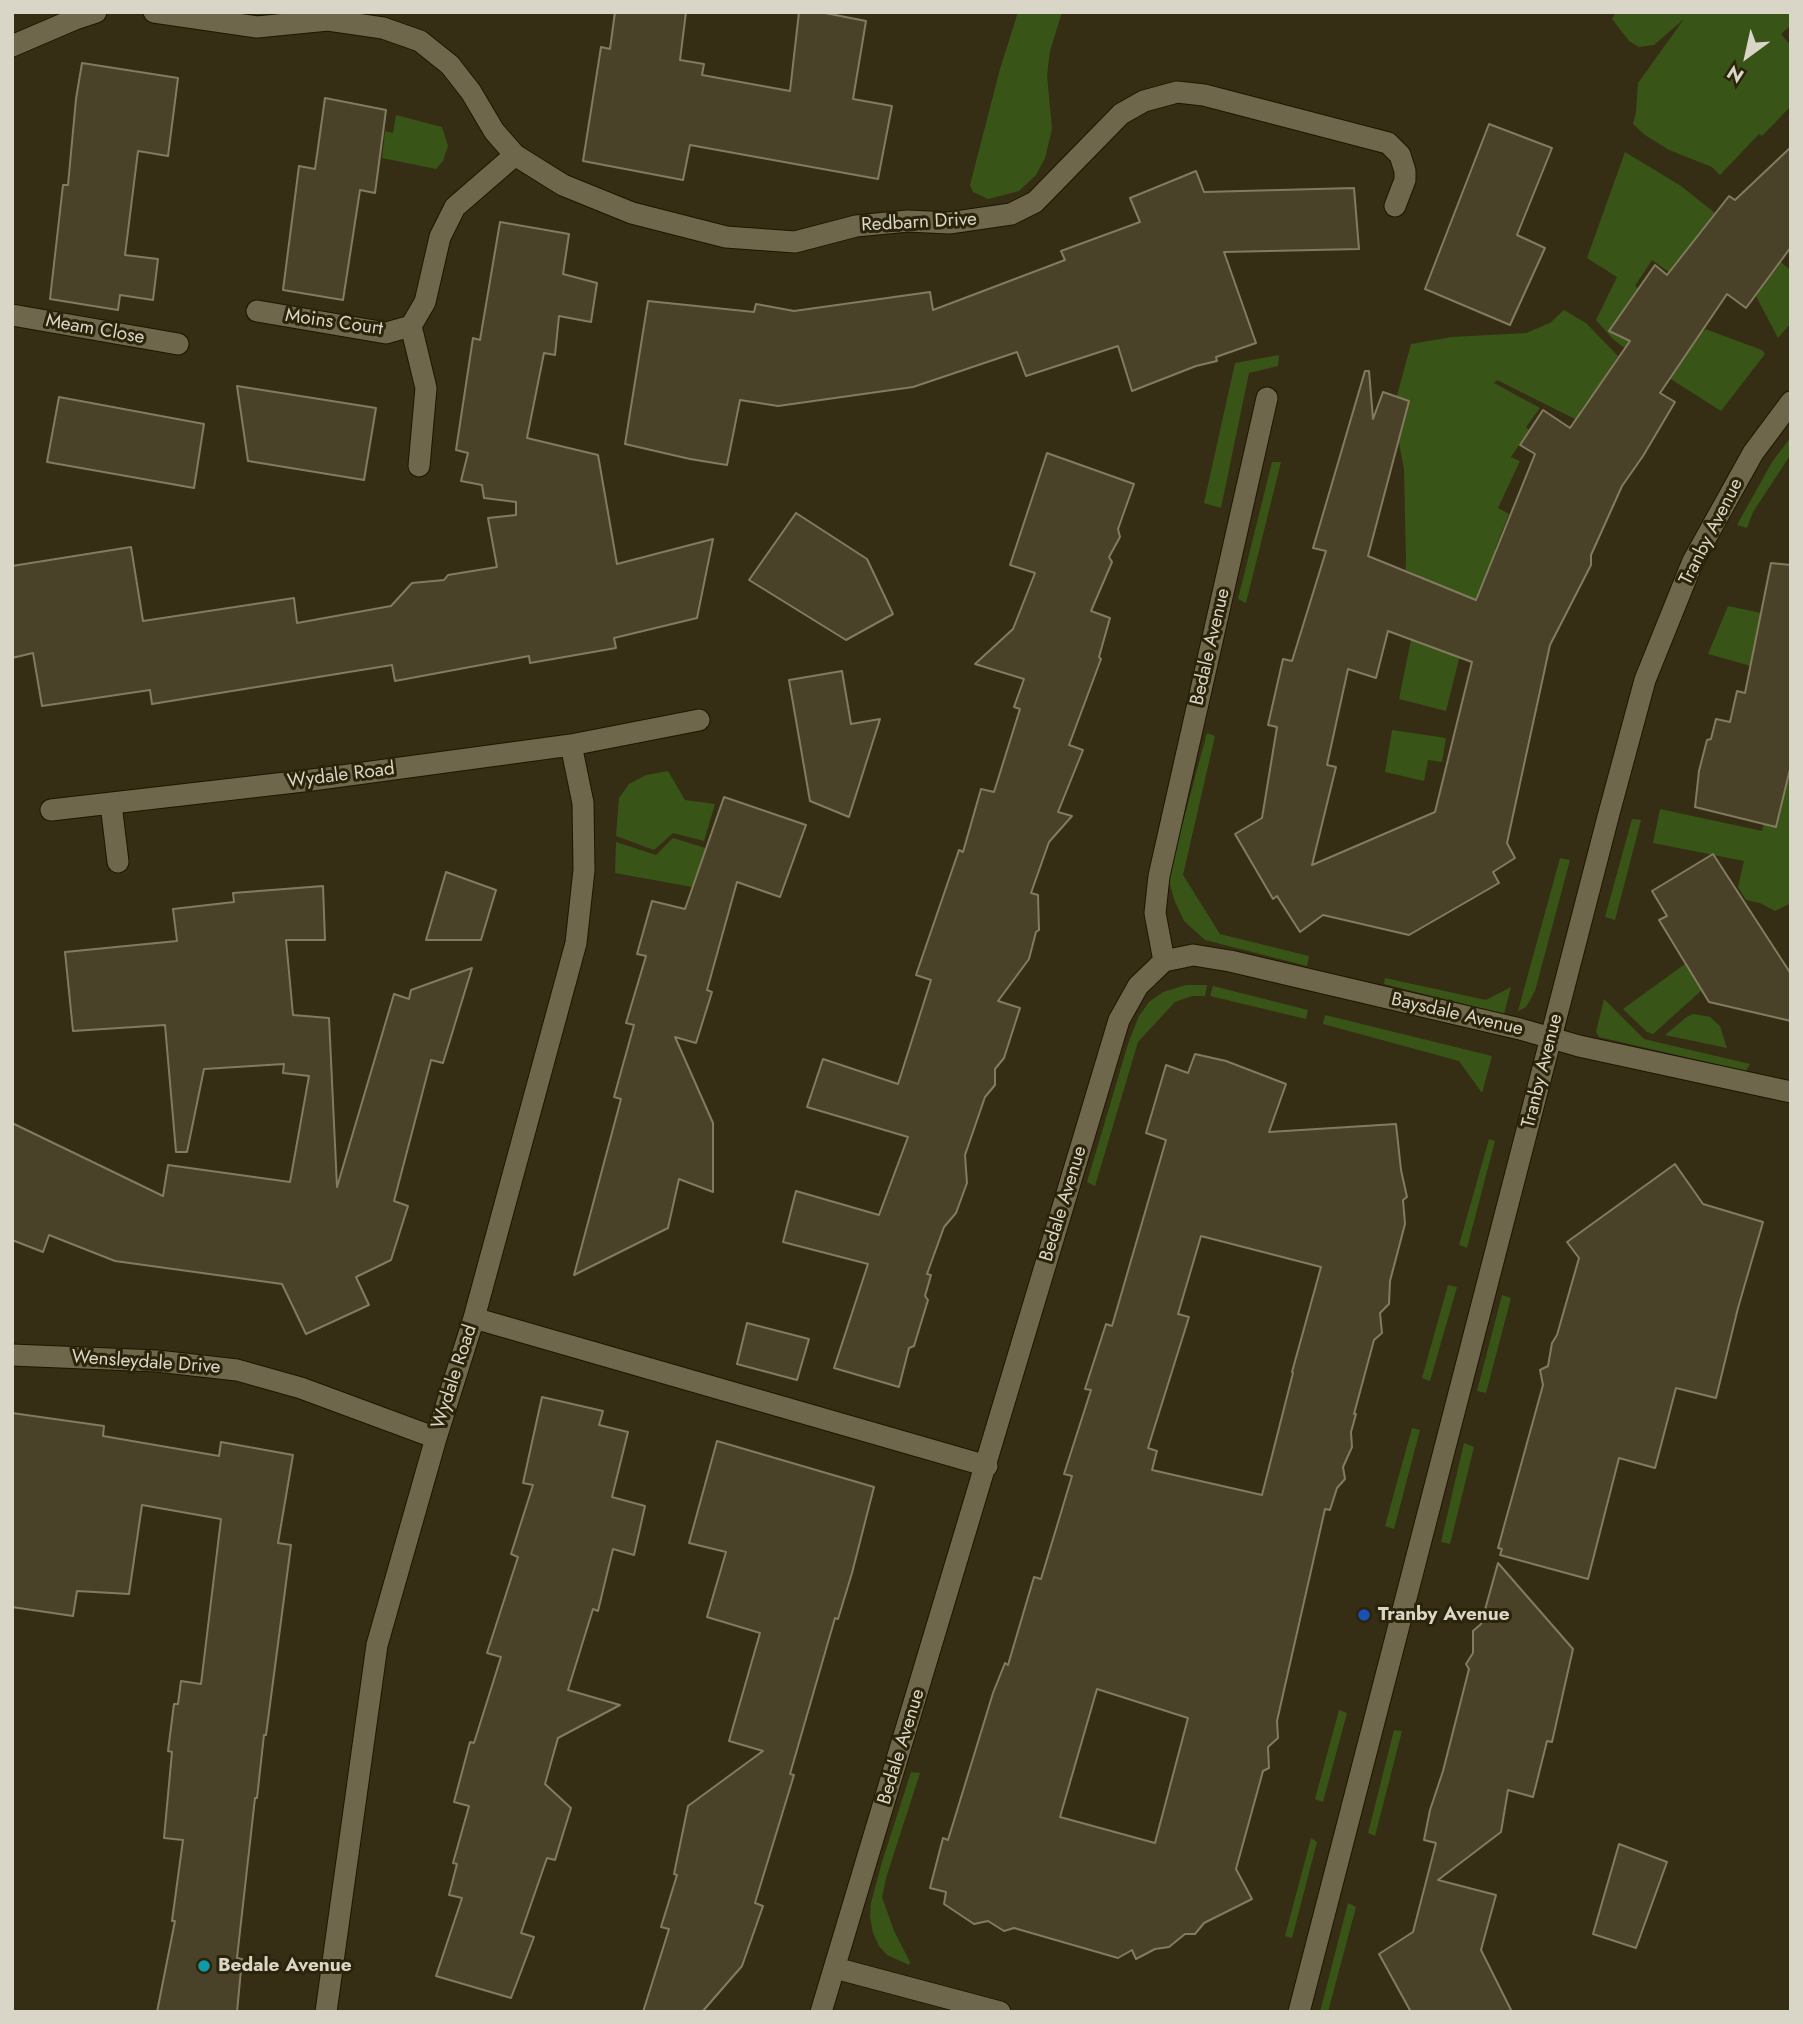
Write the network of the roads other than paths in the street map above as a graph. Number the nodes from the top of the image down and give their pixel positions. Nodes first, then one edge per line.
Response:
1 (96, 12) edge
2 (154, 12) edge
3 (12, 46) edge
4 (515, 155) junction
5 (1395, 206) dead end
6 (257, 311) dead end
7 (12, 315) edge
8 (411, 326) junction
9 (178, 345) dead end
10 (1267, 398) dead end
11 (1791, 402) edge
12 (419, 466) dead end
13 (699, 720) dead end
14 (570, 746) junction
15 (111, 804) junction
16 (51, 810) dead end
17 (118, 862) dead end
18 (1164, 961) junction
19 (1552, 1038) junction
20 (1791, 1092) edge
21 (474, 1318) junction
22 (12, 1355) edge
23 (436, 1438) junction
24 (986, 1466) junction
25 (835, 1968) junction
26 (327, 2012) edge
27 (821, 2012) edge
28 (1000, 2012) edge
29 (1299, 2012) edge

1 - 3 street
2 - 4 street, Redbarn Drive
4 - 5 street, Redbarn Drive
4 - 8 street, Moins Court
6 - 8 street, Moins Court
7 - 9 street, Meam Close
8 - 12 street, Moins Court
10 - 18 street, Bedale Avenue
11 - 19 street, Tranby Avenue
13 - 14 street, Wydale Road
14 - 15 street, Wydale Road
14 - 21 street, Wydale Road
15 - 16 street, Wydale Road
15 - 17 street
18 - 19 street, Baysdale Avenue
18 - 24 street, Bedale Avenue
19 - 20 street, Baysdale Avenue
19 - 29 street, Tranby Avenue
21 - 23 street, Wydale Road
21 - 24 street
22 - 23 street, Wensleydale Drive
23 - 26 street, Wydale Road
24 - 25 street, Bedale Avenue
25 - 27 street, Bedale Avenue
25 - 28 street

